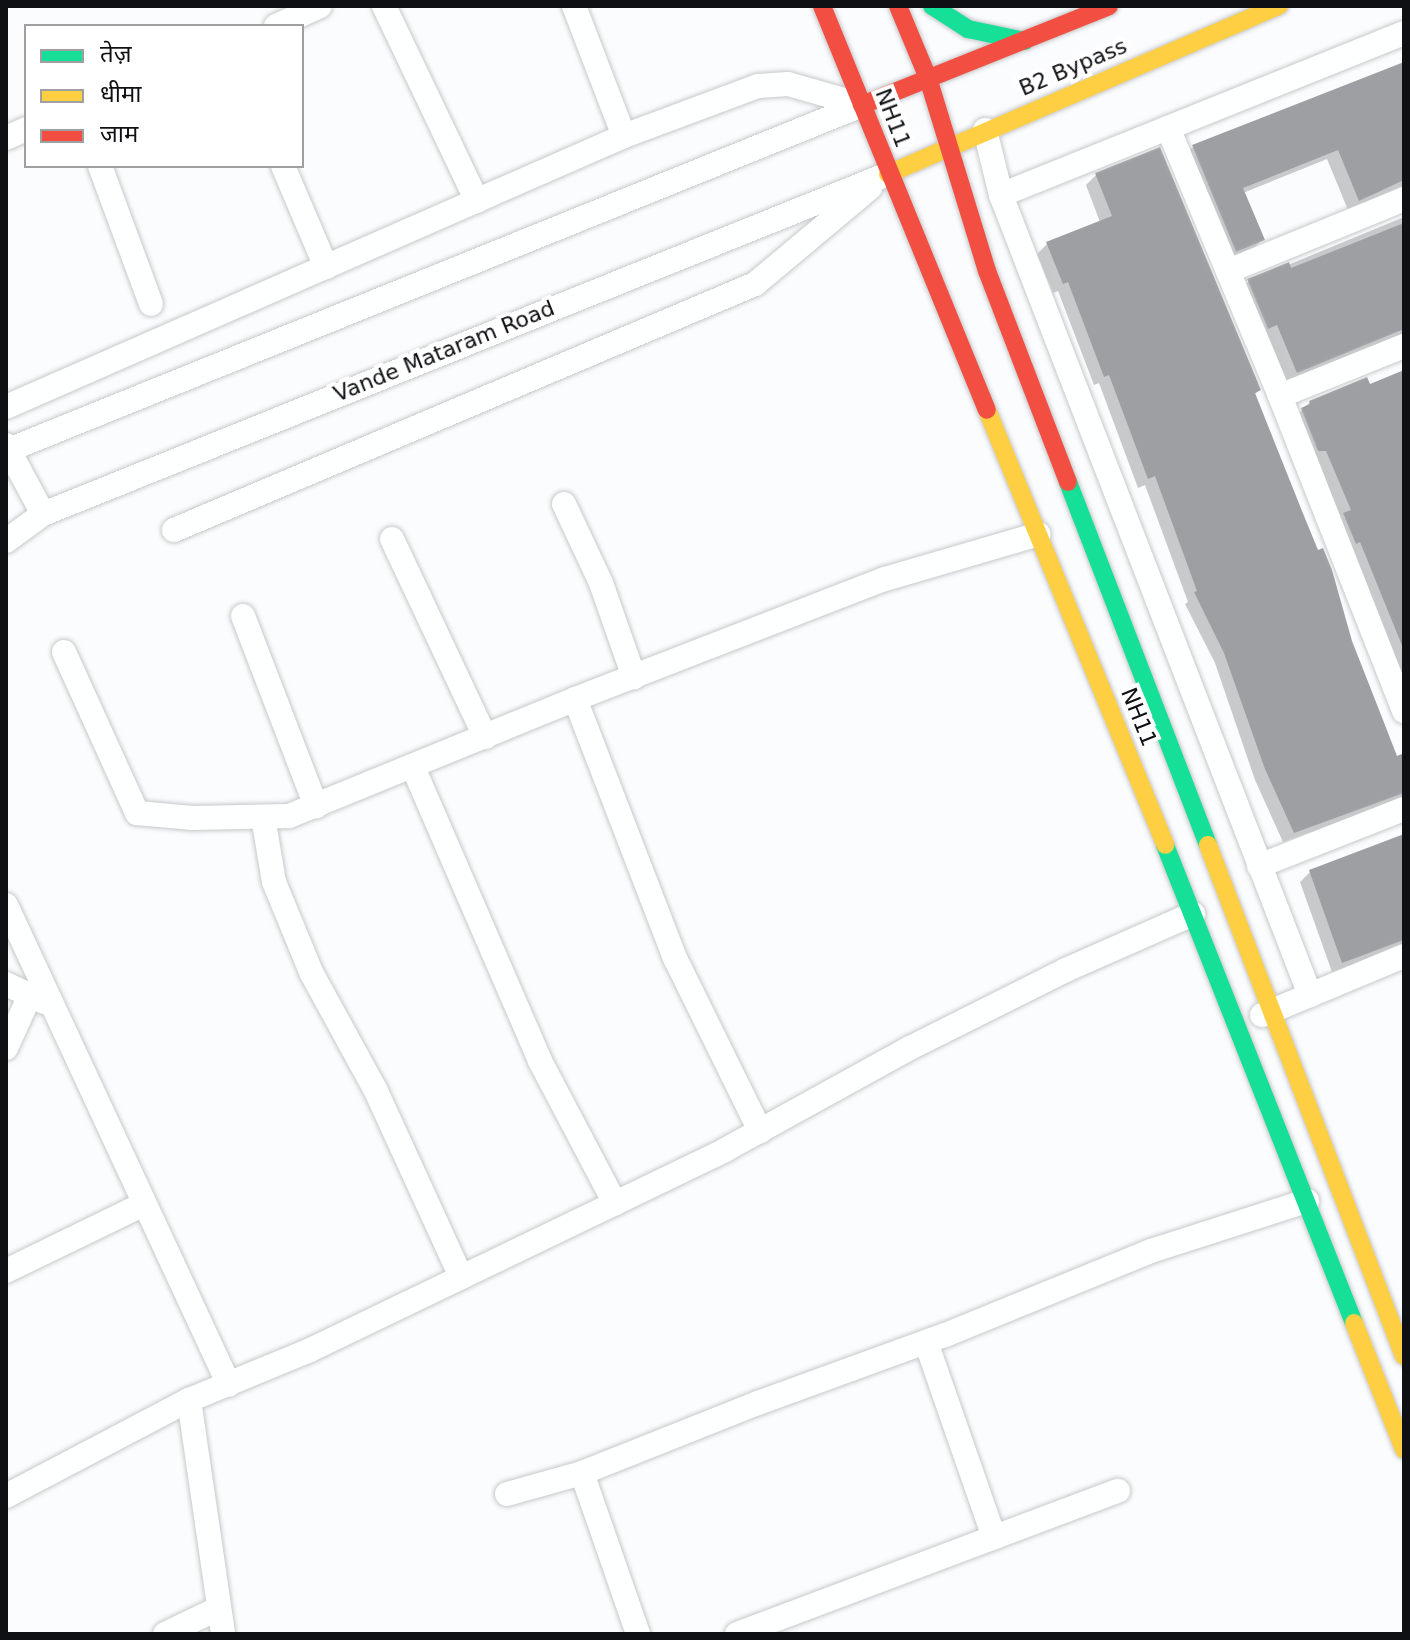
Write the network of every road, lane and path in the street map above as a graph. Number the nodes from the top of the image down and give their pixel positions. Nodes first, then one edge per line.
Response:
1 (320, 6) edge
2 (384, 6) edge
3 (574, 6) edge
4 (822, 6) edge
5 (898, 6) edge
6 (932, 6) edge
7 (1109, 6) edge
8 (1279, 6) edge
9 (280, 24) edge
10 (1404, 33) edge
11 (1025, 41) junction
12 (928, 78) junction
13 (862, 105) junction
14 (1168, 128) junction
15 (985, 130) junction
16 (624, 136) junction
17 (949, 145) junction
18 (101, 168) edge
19 (284, 168) edge
20 (888, 174) junction
21 (1001, 195) junction
22 (1404, 199) edge
23 (477, 201) junction
24 (326, 267) junction
25 (1228, 271) junction
26 (151, 304) dead end
27 (1404, 346) edge
28 (1280, 396) junction
29 (6, 407) edge
30 (7, 449) edge
31 (564, 504) dead end
32 (43, 514) junction
33 (174, 530) dead end
34 (1039, 534) junction
35 (392, 539) dead end
36 (6, 541) edge
37 (243, 616) dead end
38 (64, 652) dead end
39 (1394, 660) edge
40 (634, 677) junction
41 (575, 699) junction
42 (1404, 711) edge
43 (485, 737) junction
44 (413, 767) junction
45 (316, 806) junction
46 (1404, 809) edge
47 (263, 817) junction
48 (1259, 866) junction
49 (6, 905) edge
50 (1193, 914) junction
51 (1404, 956) edge
52 (6, 984) edge
53 (30, 995) junction
54 (1310, 995) junction
55 (53, 1006) junction
56 (1270, 1012) junction
57 (1236, 1025) junction
58 (6, 1048) edge
59 (760, 1131) junction
60 (1307, 1201) junction
61 (615, 1203) junction
62 (144, 1204) junction
63 (6, 1271) edge
64 (461, 1277) junction
65 (1397, 1317) edge
66 (926, 1342) junction
67 (1404, 1356) edge
68 (229, 1385) junction
69 (189, 1400) junction
70 (1404, 1449) edge
71 (582, 1473) junction
72 (1118, 1491) dead end
73 (507, 1494) dead end
74 (6, 1496) edge
75 (994, 1537) junction
76 (219, 1608) junction
77 (165, 1634) edge
78 (223, 1634) edge
79 (638, 1634) edge
80 (737, 1634) edge

1 - 9 street
2 - 23 street
3 - 16 street
4 - 13 main road, NH11
5 - 12 main road
6 - 11 main road
7 - 11 main road, B2 Bypass
8 - 15 main road, B2 Bypass
10 - 14 street
11 - 12 main road, B2 Bypass
12 - 13 main road, B2 Bypass
12 - 17 main road
13 - 16 street
13 - 20 main road, NH11
13 - 30 street
14 - 21 street
14 - 25 street
15 - 17 main road, B2 Bypass
15 - 21 street
16 - 23 street
17 - 20 main road, B2 Bypass
17 - 56 main road
18 - 26 street
19 - 24 street
20 - 32 street, Vande Mataram Road
20 - 33 street
20 - 34 main road, NH11
21 - 48 street
22 - 25 street
23 - 24 street
24 - 29 street
25 - 28 street
27 - 28 street
28 - 39 street
30 - 32 street
31 - 40 street
32 - 36 street, Vande Mataram Road
34 - 40 street
34 - 50 main road, NH11
35 - 43 street
37 - 45 street
38 - 47 street
39 - 42 street
40 - 41 street
41 - 43 street
41 - 59 street
43 - 44 street
44 - 45 street
44 - 61 street
45 - 47 street
46 - 48 street
47 - 64 street
48 - 54 street
49 - 55 street
50 - 57 main road, NH11
50 - 59 street
51 - 54 street
52 - 53 street
53 - 55 street
53 - 58 street
54 - 56 street
55 - 62 street
56 - 57 street
56 - 65 main road
57 - 60 main road, NH11
59 - 61 street
60 - 66 street
60 - 70 main road, NH11
61 - 64 street
62 - 63 street
62 - 68 street
64 - 68 street
65 - 67 main road
66 - 71 street
66 - 75 street
68 - 69 street
69 - 74 street
69 - 76 street
71 - 73 street
71 - 79 street
72 - 75 street
75 - 80 street
76 - 77 street
76 - 78 street

